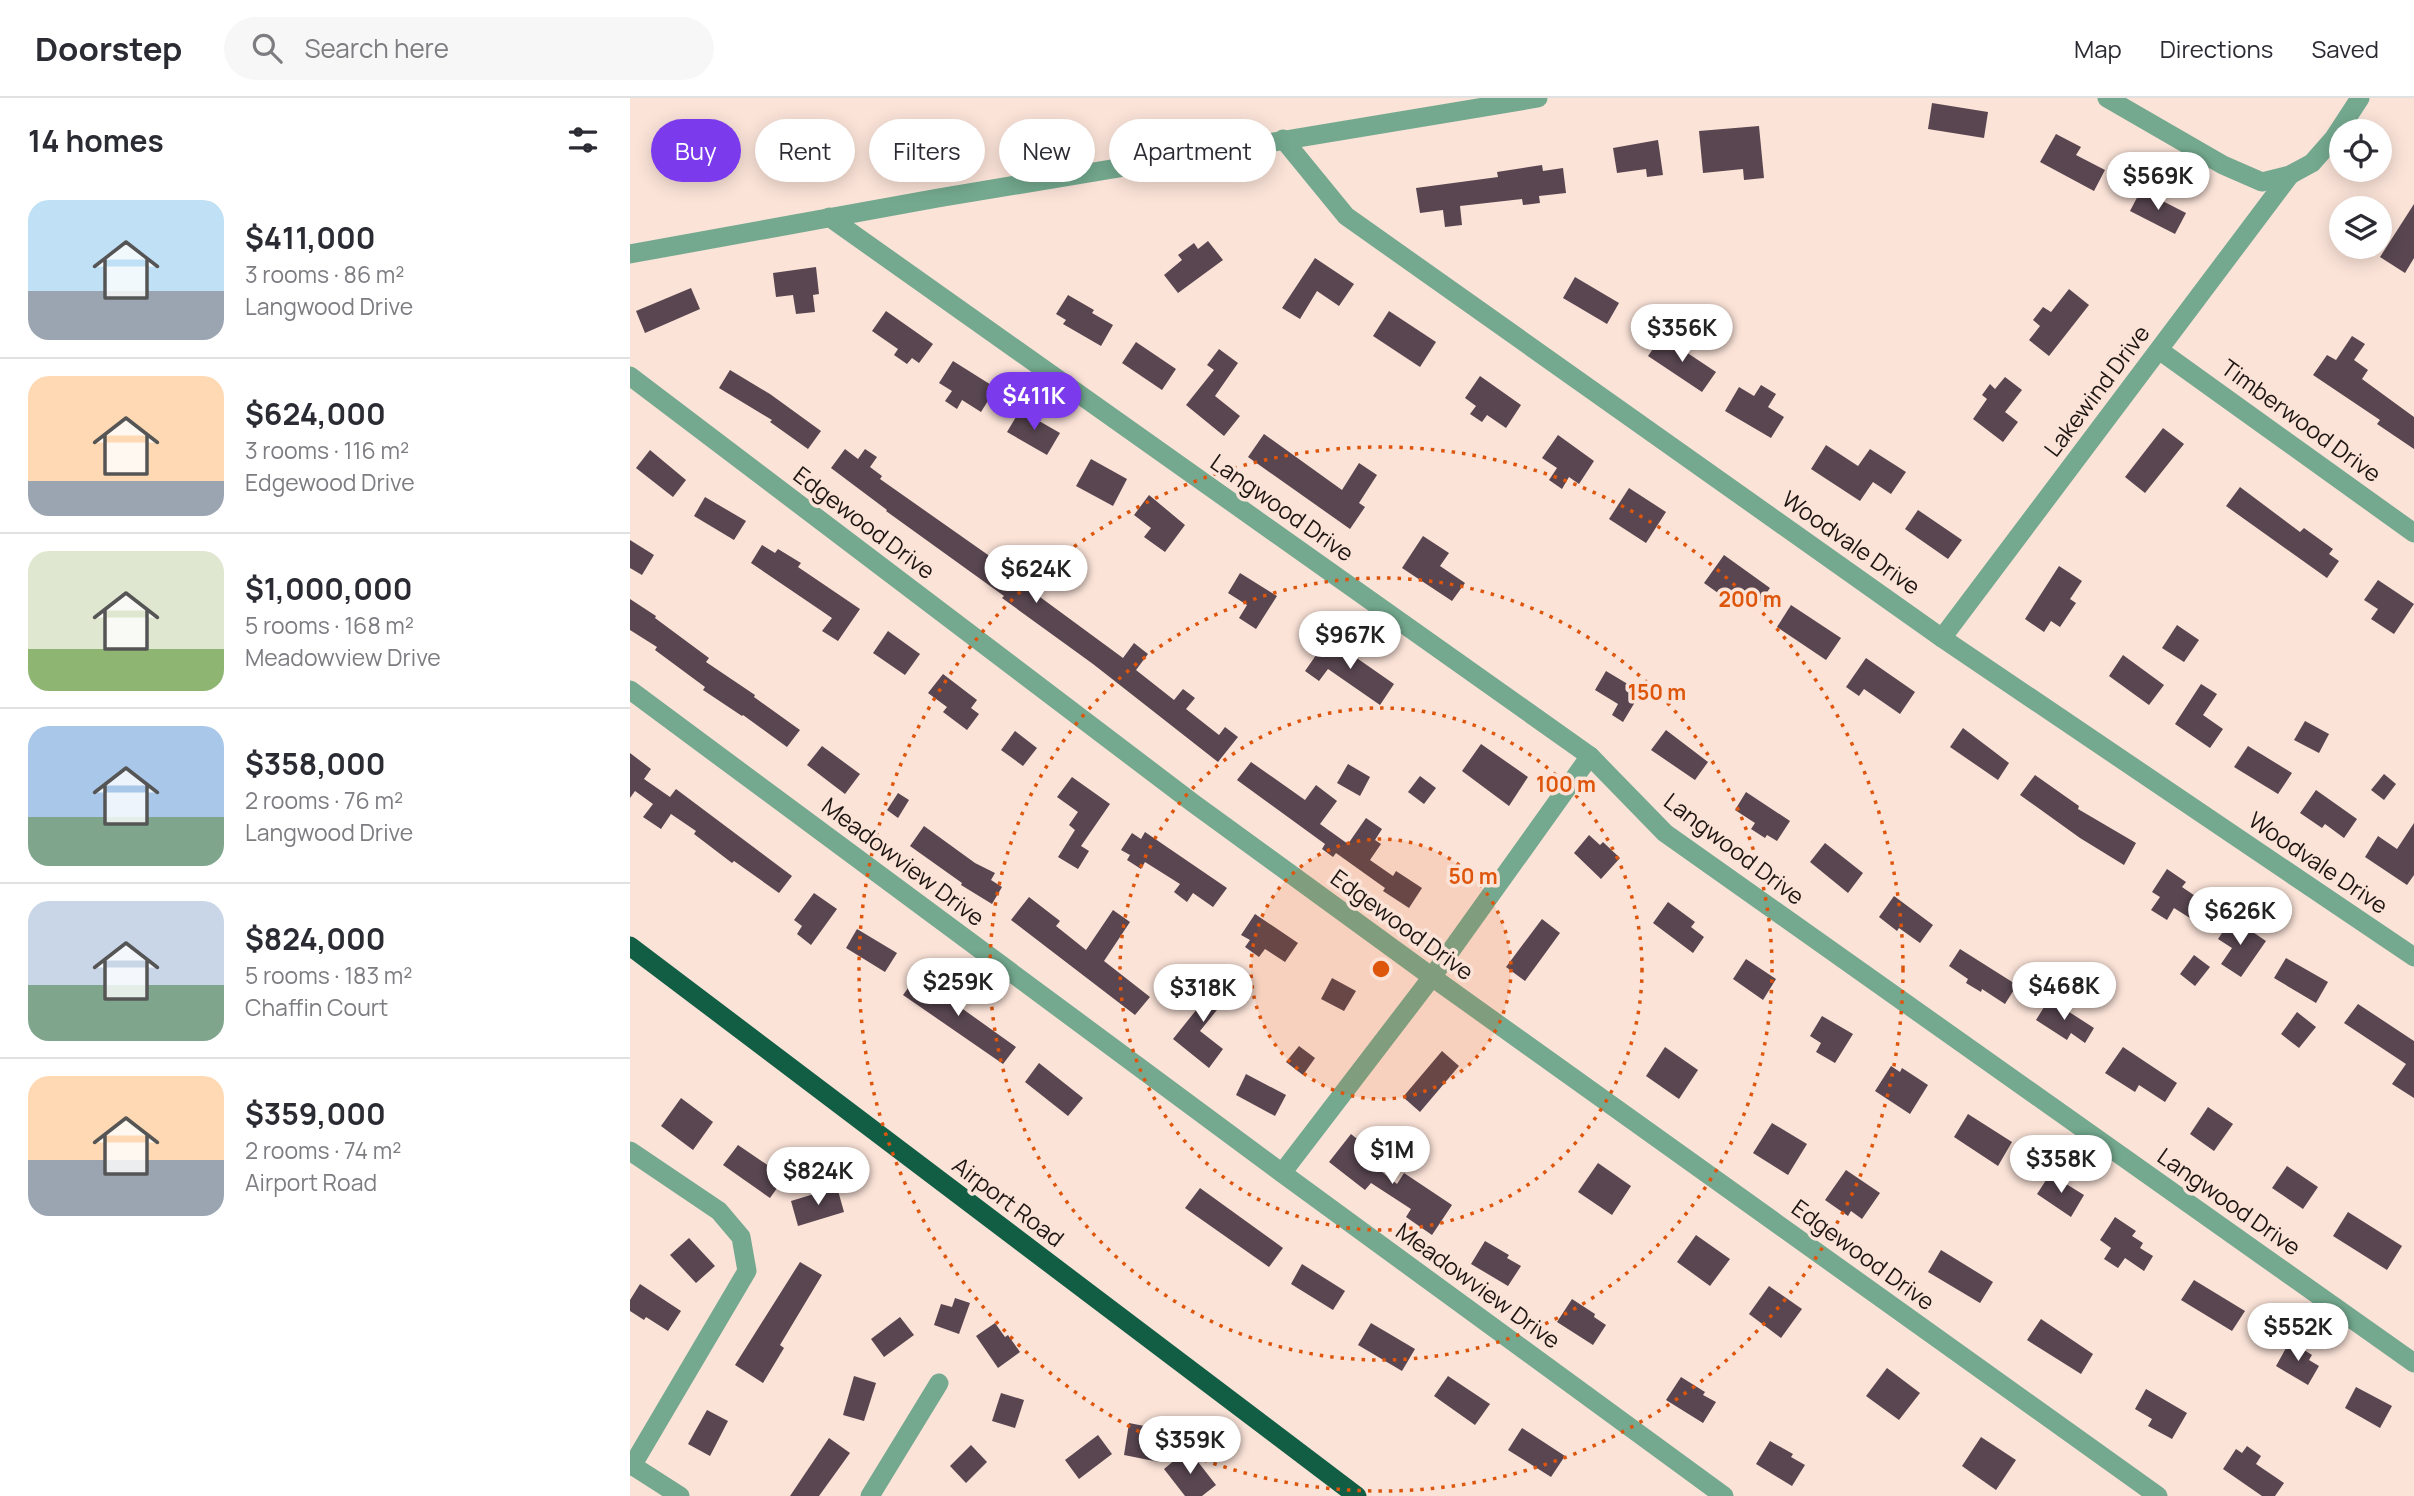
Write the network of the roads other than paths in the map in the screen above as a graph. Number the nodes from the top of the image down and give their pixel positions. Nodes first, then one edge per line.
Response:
1 (1538, 98) edge
2 (2107, 98) edge
3 (2360, 98) edge
4 (1283, 139) junction
5 (2290, 175) junction
6 (828, 217) junction
7 (630, 254) edge
8 (2159, 349) junction
9 (630, 376) edge
10 (2414, 533) edge
11 (1942, 638) junction
12 (630, 690) edge
13 (1590, 756) junction
14 (630, 946) edge
15 (2414, 957) edge
16 (1432, 977) junction
17 (630, 1152) edge
18 (1282, 1173) junction
19 (2414, 1363) edge
20 (939, 1383) dead end
21 (631, 1465) edge
22 (680, 1496) edge
23 (870, 1496) edge
24 (1357, 1496) edge
25 (1724, 1496) edge
26 (2158, 1496) edge

1 - 4 street
2 - 5 street
3 - 5 street
4 - 6 street
4 - 11 street, Woodvale Drive
5 - 8 street, Lakewind Drive
6 - 7 street
6 - 13 street, Langwood Drive
8 - 10 street, Timberwood Drive
8 - 11 street, Lakewind Drive
9 - 16 street, Edgewood Drive
11 - 15 street, Woodvale Drive
12 - 18 street, Meadowview Drive
13 - 16 street
13 - 19 street, Langwood Drive
14 - 24 highway, Airport Road
16 - 18 street
16 - 26 street, Edgewood Drive
17 - 21 street
18 - 25 street, Meadowview Drive
20 - 23 street
21 - 22 street

